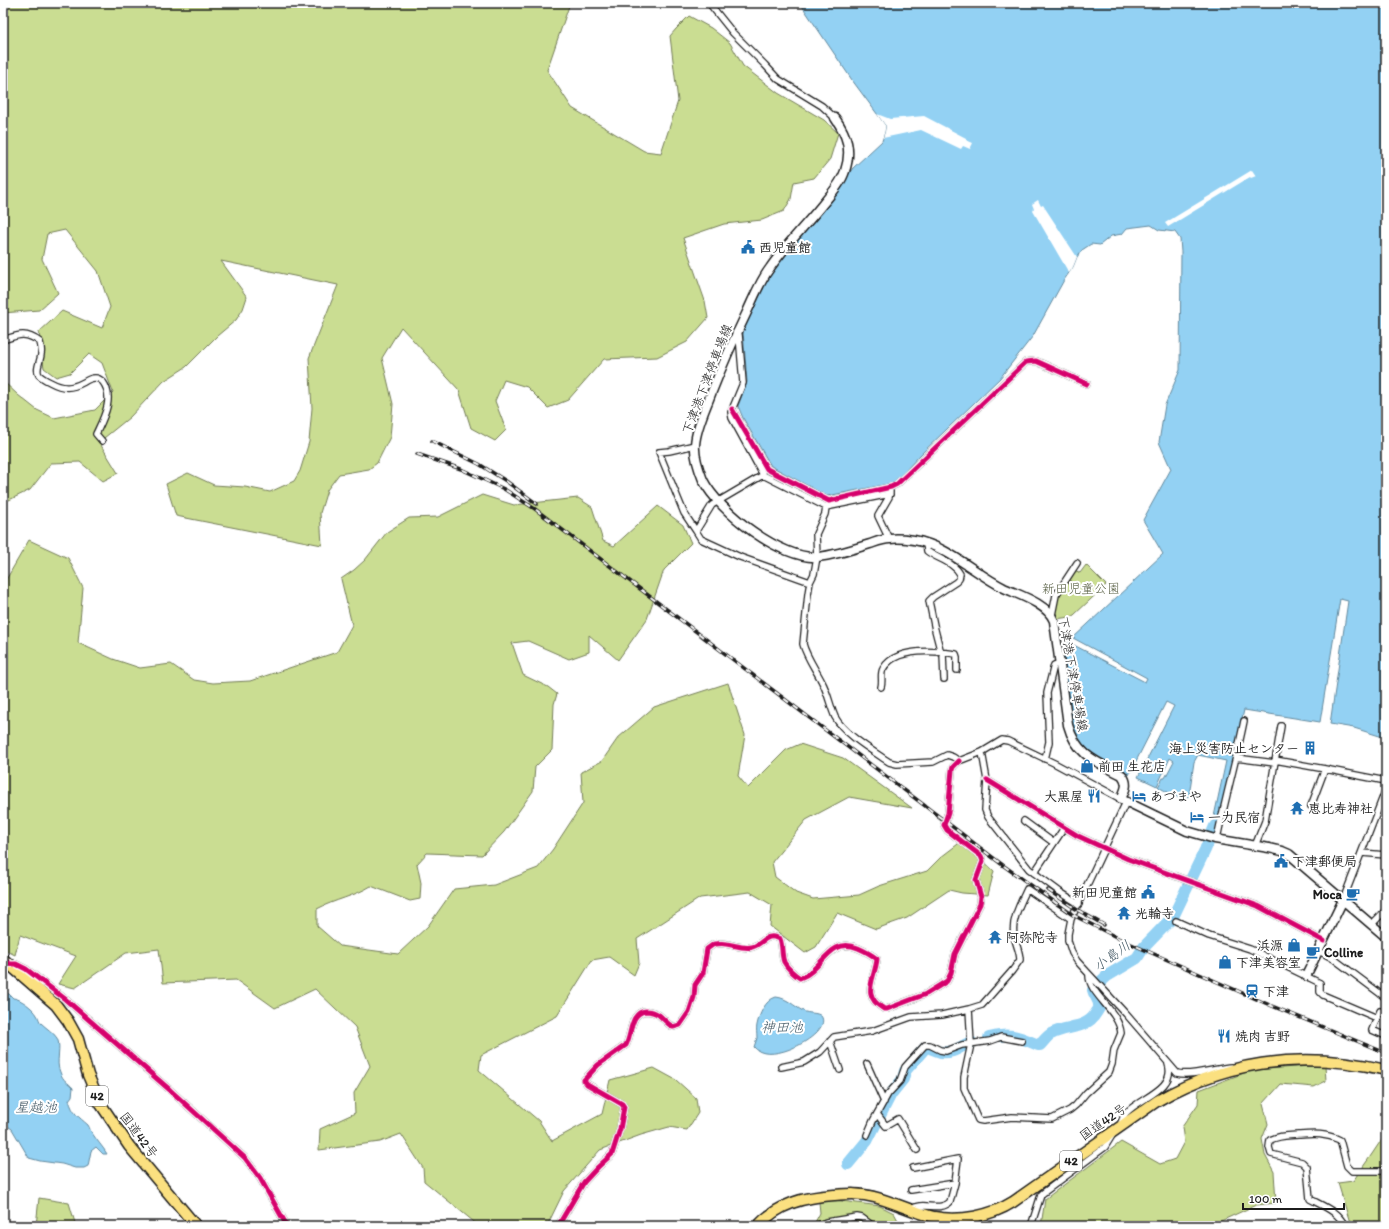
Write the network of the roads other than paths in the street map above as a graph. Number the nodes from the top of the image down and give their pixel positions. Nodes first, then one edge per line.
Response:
1 (709, 3) edge
2 (835, 118) joint
3 (736, 332) junction
4 (3, 340) edge
5 (1087, 384) dead end
6 (732, 409) junction
7 (102, 441) dead end
8 (694, 445) junction
9 (763, 475) junction
10 (891, 487) junction
11 (890, 494) junction
12 (719, 502) junction
13 (826, 507) junction
14 (696, 531) junction
15 (889, 539) junction
16 (926, 543) junction
17 (817, 557) junction
18 (1077, 563) dead end
19 (810, 582) junction
20 (1052, 615) junction
21 (942, 653) junction
22 (1060, 662) junction
23 (957, 670) dead end
24 (944, 679) dead end
25 (881, 687) dead end
26 (1244, 721) dead end
27 (1281, 726) dead end
28 (982, 752) junction
29 (1236, 758) junction
30 (1045, 759) junction
31 (959, 761) junction
32 (1275, 761) junction
33 (1325, 768) junction
34 (987, 780) junction
35 (1386, 781) edge
36 (1386, 789) edge
37 (1123, 801) junction
38 (1311, 806) dead end
39 (1024, 821) dead end
40 (1064, 828) junction
41 (1214, 838) junction
42 (1054, 843) junction
43 (1255, 846) junction
44 (1105, 848) junction
45 (1362, 853) junction
46 (1386, 855) edge
47 (1034, 873) junction
48 (1344, 900) junction
49 (1079, 904) junction
50 (1386, 910) edge
51 (1071, 919) junction
52 (1176, 921) dead end
53 (1371, 924) junction
54 (1386, 937) edge
55 (1324, 941) junction
56 (1319, 951) junction
57 (6, 962) edge
58 (1089, 975) junction
59 (1306, 976) junction
60 (1386, 998) edge
61 (969, 1009) junction
62 (1380, 1011) dead end
63 (1377, 1018) junction
64 (1386, 1036) edge
65 (830, 1041) junction
66 (1022, 1041) dead end
67 (971, 1044) junction
68 (1166, 1060) junction
69 (867, 1064) dead end
70 (1248, 1066) junction
71 (781, 1067) dead end
72 (840, 1070) dead end
73 (1386, 1070) edge
74 (884, 1102) junction
75 (877, 1114) junction
76 (1120, 1126) junction
77 (867, 1136) dead end
78 (917, 1150) dead end
79 (913, 1168) dead end
80 (1386, 1171) edge
81 (955, 1183) junction
82 (911, 1190) dead end
83 (910, 1209) junction
84 (196, 1226) edge
85 (287, 1226) edge
86 (558, 1226) edge
87 (758, 1226) edge
88 (815, 1226) edge
89 (873, 1226) edge
90 (1031, 1226) edge
91 (1345, 1226) edge

1 - 2 street
2 - 3 main road, 下津港下津停車場線
3 - 6 street
3 - 8 main road, 下津港下津停車場線
4 - 7 street
5 - 10 street
6 - 9 street
6 - 10 street
8 - 12 main road, 下津港下津停車場線
8 - 14 street
9 - 12 street
9 - 13 street
10 - 11 street
11 - 13 street
11 - 15 street
12 - 14 street
12 - 17 main road, 下津港下津停車場線
13 - 17 street
14 - 19 street
15 - 16 main road, 下津港下津停車場線
15 - 17 main road, 下津港下津停車場線
16 - 20 main road, 下津港下津停車場線
16 - 21 street
17 - 19 street
18 - 20 street
19 - 31 street
20 - 22 main road, 下津港下津停車場線
21 - 23 street
21 - 24 street
21 - 25 street
22 - 30 street
22 - 37 main road, 下津港下津停車場線
26 - 29 street
27 - 32 street
28 - 30 street
28 - 31 street
28 - 34 street
29 - 32 street
29 - 41 street
30 - 37 street
31 - 86 street
32 - 33 street
32 - 43 street
33 - 35 street
33 - 38 street
34 - 40 street
34 - 47 street
36 - 45 street
37 - 41 main road
37 - 44 street
39 - 42 street
40 - 42 street
40 - 44 street
41 - 43 main road
42 - 47 street
43 - 48 main road
44 - 49 street
44 - 55 street
45 - 46 street
45 - 48 street
47 - 49 street
48 - 53 main road
48 - 55 main road
49 - 51 street
50 - 53 street
51 - 58 street
51 - 61 street
52 - 59 street
53 - 54 main road
55 - 56 main road
56 - 59 main road
56 - 60 street
57 - 84 highway, 国道42号 / 42
57 - 85 street
58 - 67 street
58 - 68 street
59 - 63 street
61 - 65 street
61 - 67 street
62 - 63 street
63 - 64 street
65 - 71 street
65 - 72 street
66 - 67 street
67 - 74 street
68 - 70 street
68 - 76 street
69 - 74 street
70 - 73 highway, 国道42号 / 42
70 - 76 highway, 国道42号 / 42
74 - 75 street
75 - 77 street
75 - 78 street
76 - 83 highway, 国道42号 / 42
76 - 90 street
79 - 81 street
80 - 91 street
81 - 82 street
81 - 83 street
83 - 87 highway, 国道42号 / 42
88 - 89 street

